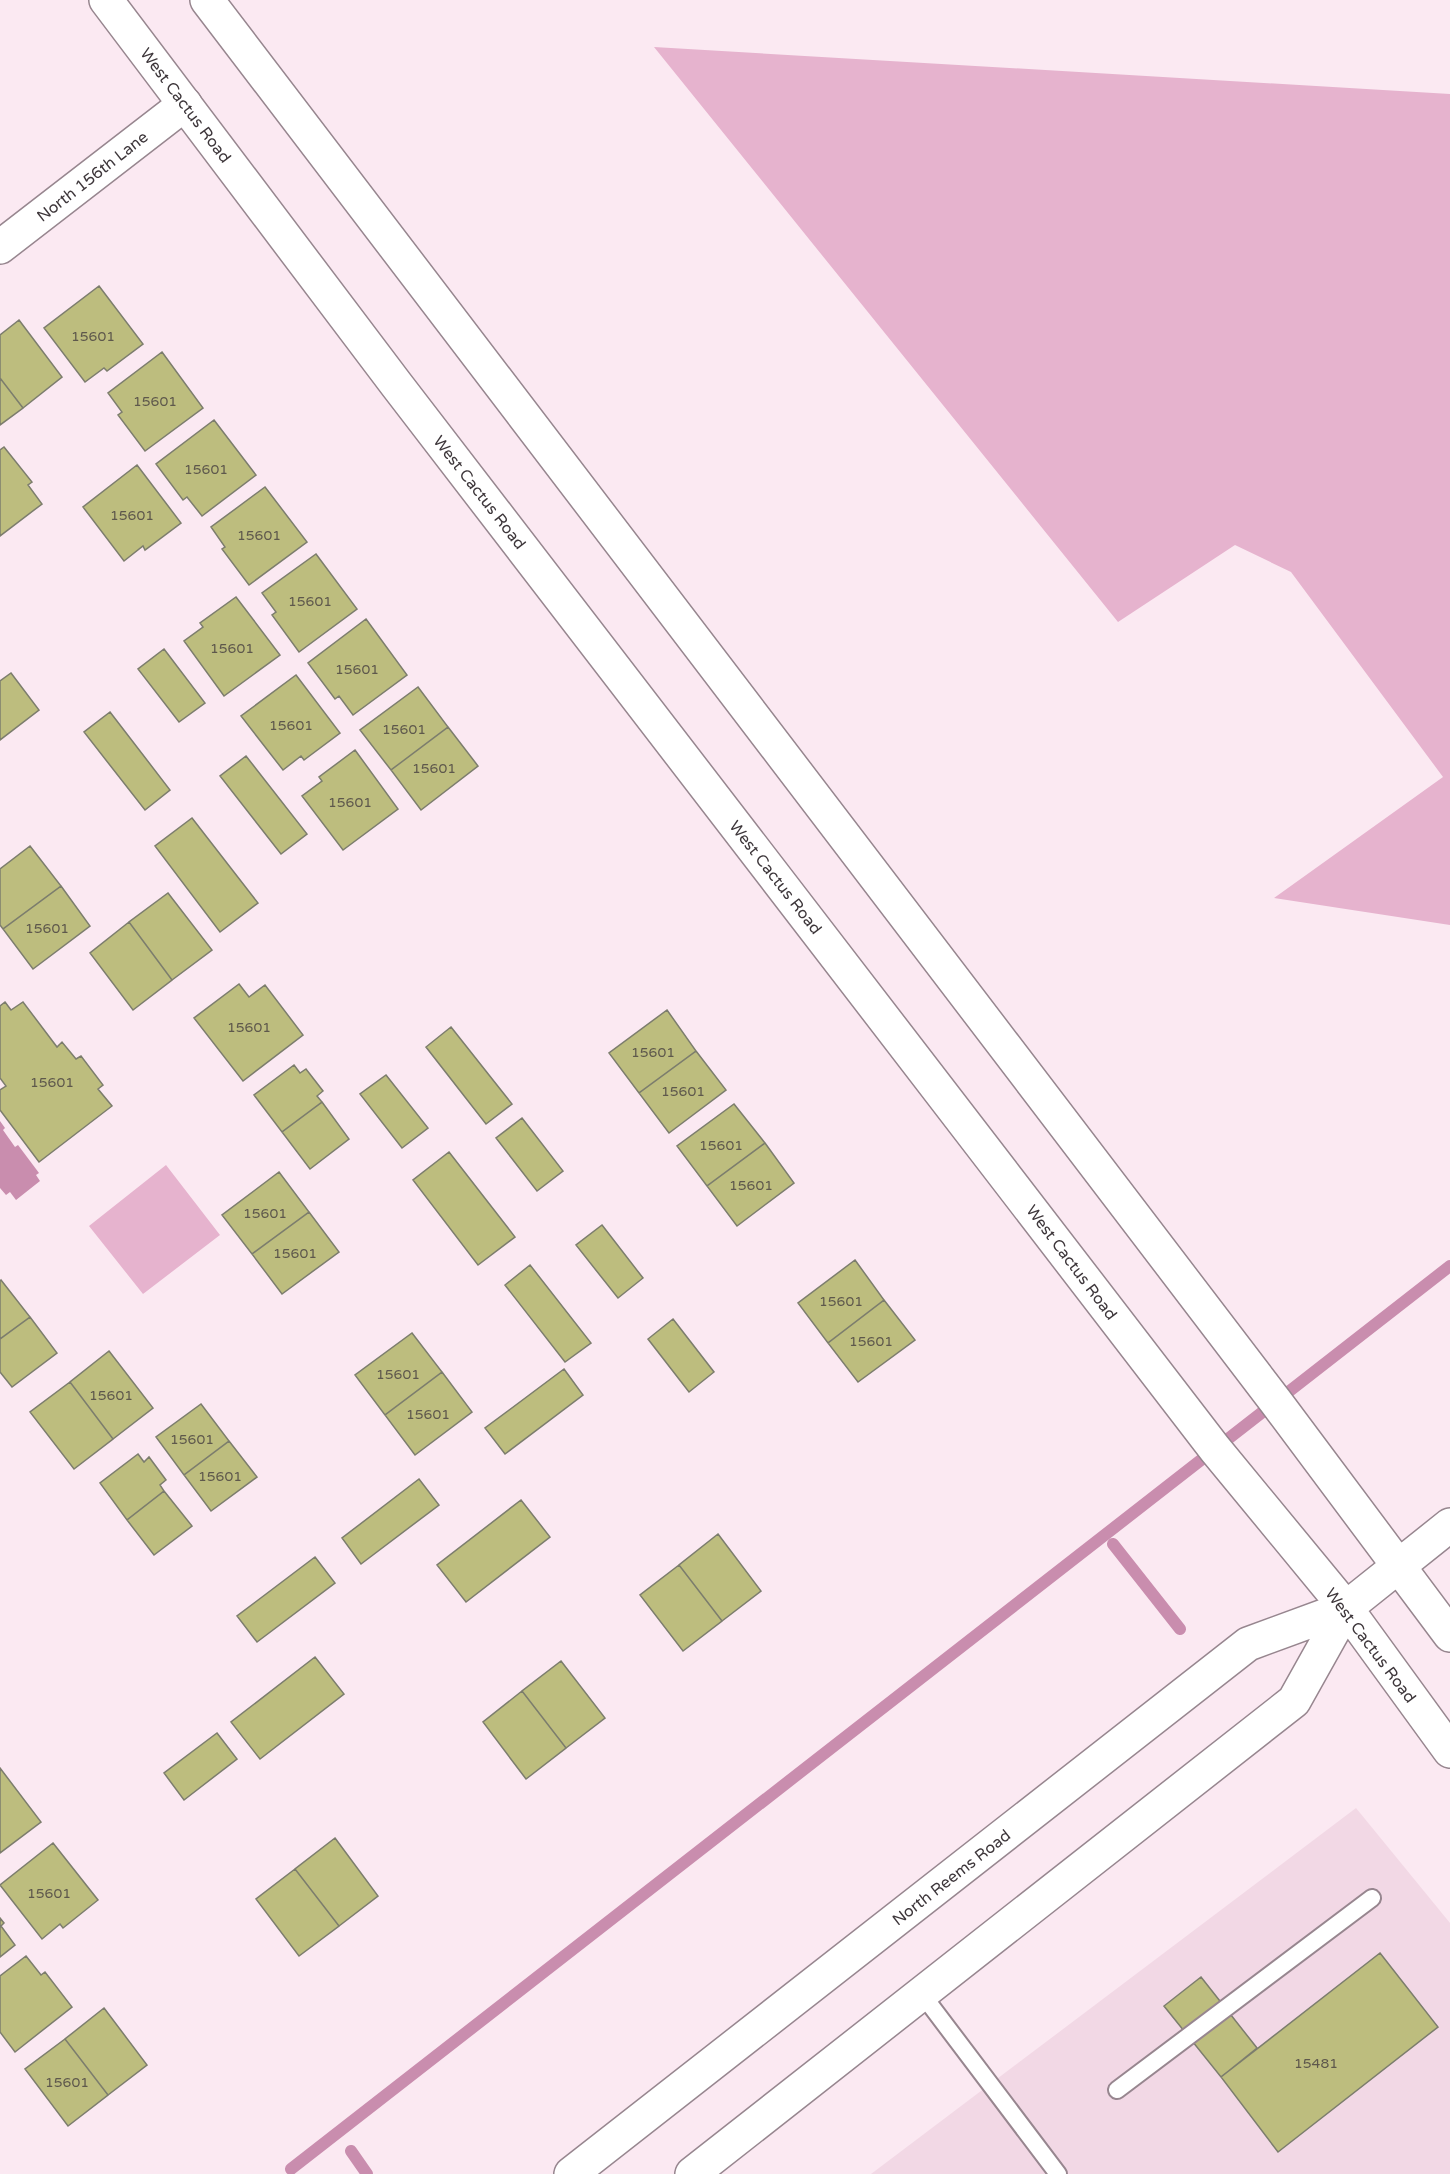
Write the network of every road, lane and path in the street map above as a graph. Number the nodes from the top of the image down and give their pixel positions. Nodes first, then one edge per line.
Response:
1 (106, 0) edge
2 (207, 0) edge
3 (185, 104) junction
4 (0, 247) edge
5 (1450, 1525) edge
6 (1398, 1565) junction
7 (1346, 1608) junction
8 (1450, 1635) edge
9 (1450, 1750) edge
10 (1372, 1898) dead end
11 (922, 1994) junction
12 (1117, 2090) dead end
13 (571, 2174) edge
14 (692, 2174) edge
15 (1058, 2174) edge

1 - 3 main road, West Cactus Road
2 - 6 main road
3 - 4 main road, North 156th Lane
3 - 7 main road, West Cactus Road
5 - 6 main road, North Reems Road
6 - 7 main road, North Reems Road
6 - 8 main road
7 - 9 main road, West Cactus Road
7 - 11 main road, North Reems Road
7 - 13 main road, North Reems Road
10 - 12 lane
11 - 14 main road, North Reems Road
11 - 15 lane

